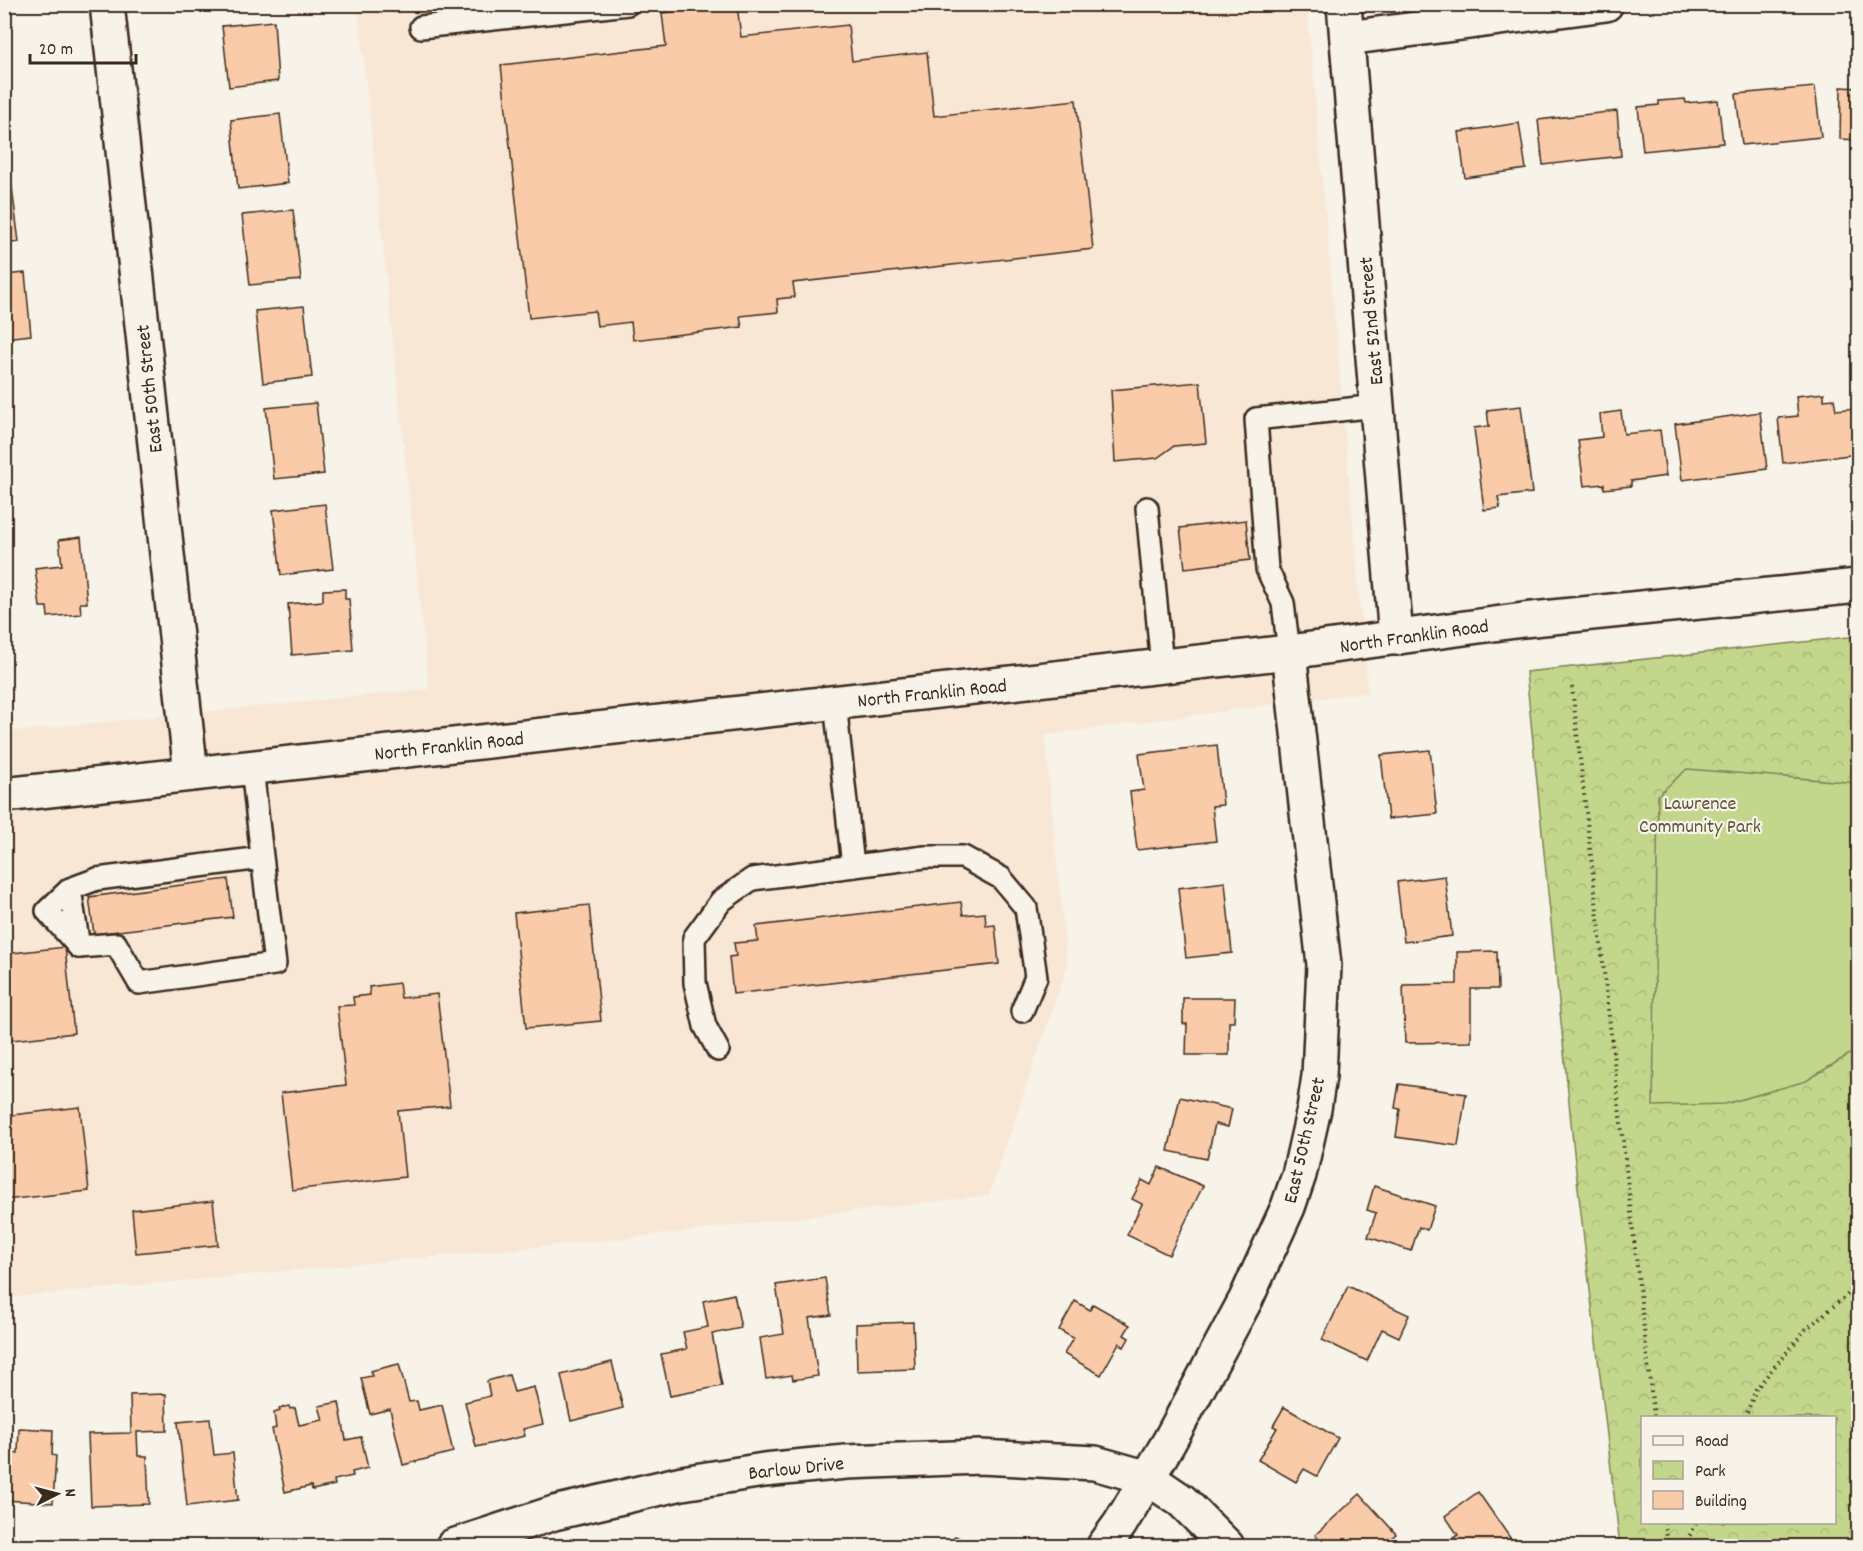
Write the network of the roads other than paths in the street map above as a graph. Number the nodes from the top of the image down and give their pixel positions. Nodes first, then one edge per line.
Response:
1 (107, 4) edge
2 (628, 4) edge
3 (1344, 4) edge
4 (1606, 4) edge
5 (421, 27) dead end
6 (1347, 38) junction
7 (1377, 406) junction
8 (1147, 508) dead end
9 (1858, 586) edge
10 (1396, 638) junction
11 (1289, 652) junction
12 (1162, 666) junction
13 (835, 703) junction
14 (252, 767) junction
15 (191, 774) junction
16 (4, 795) edge
17 (262, 858) junction
18 (854, 866) junction
19 (1022, 1011) dead end
20 (718, 1050) dead end
21 (1148, 1478) junction
22 (453, 1546) edge
23 (1104, 1546) edge
24 (1227, 1546) edge

1 - 15 street, East 50th Street
2 - 5 lane
3 - 6 street, East 52nd Street
4 - 6 street
6 - 7 street, East 52nd Street
7 - 10 street, East 52nd Street
7 - 11 lane
8 - 12 lane
9 - 10 street, North Franklin Road
10 - 11 street, North Franklin Road
11 - 12 street, North Franklin Road
11 - 21 street, East 50th Street
12 - 13 street, North Franklin Road
13 - 14 street, North Franklin Road
13 - 18 lane
14 - 15 street, North Franklin Road
14 - 17 lane
15 - 16 street, North Franklin Road
17 - 17 lane
18 - 19 lane
18 - 20 lane
21 - 22 street, Barlow Drive
21 - 23 street, East 50th Street
21 - 24 street, Barlow Drive

